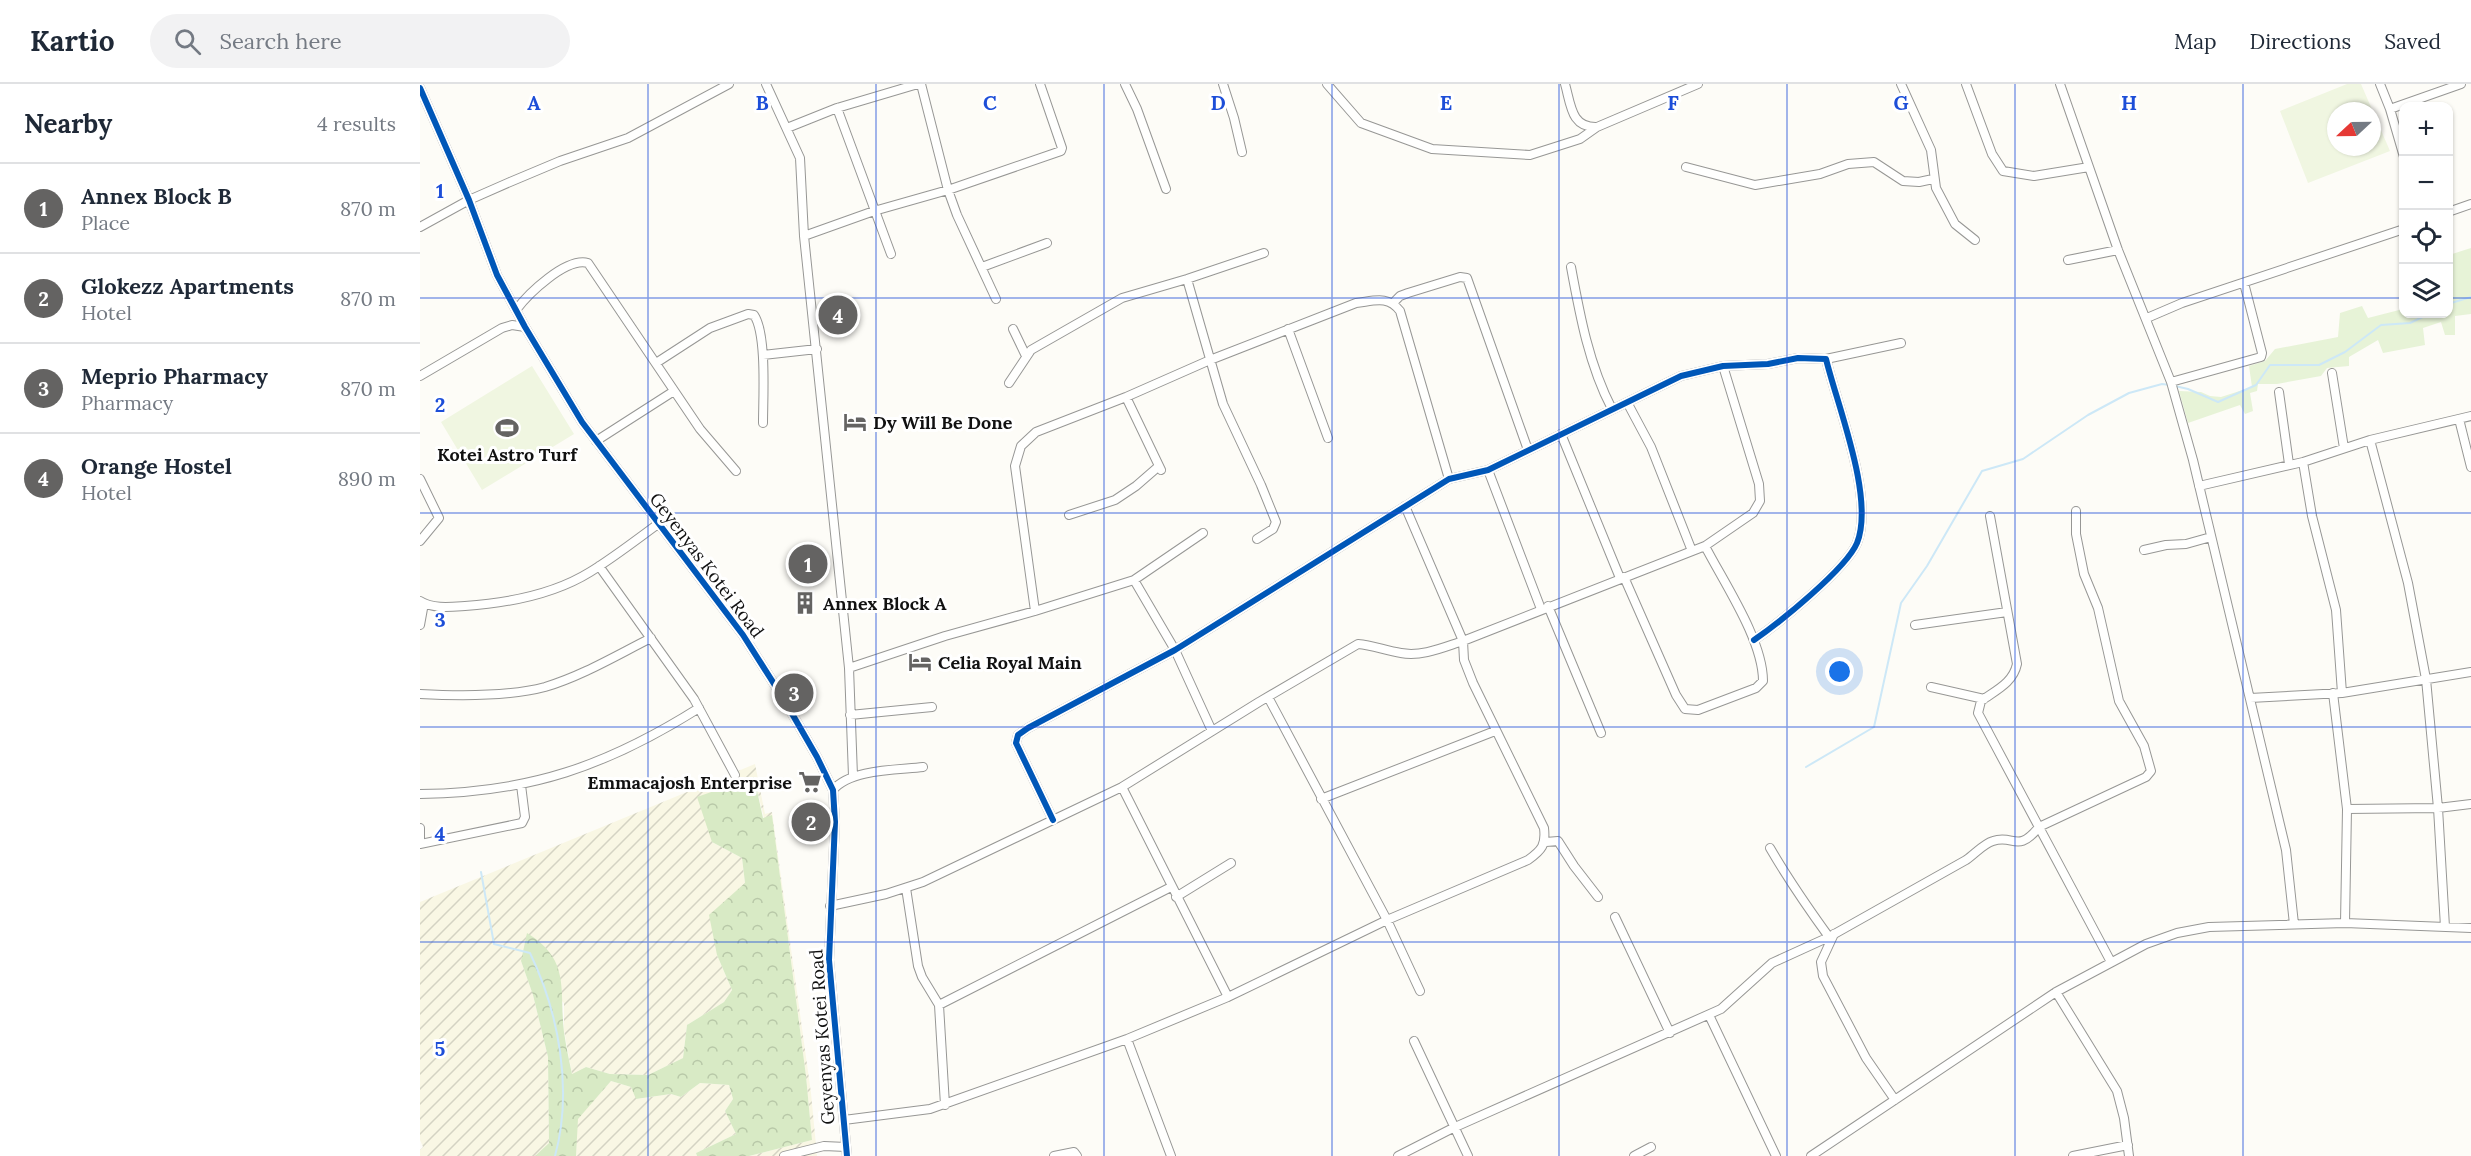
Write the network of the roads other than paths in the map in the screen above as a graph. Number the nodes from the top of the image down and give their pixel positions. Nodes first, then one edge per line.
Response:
1 (729, 84) edge
2 (766, 84) edge
3 (919, 84) edge
4 (1040, 84) edge
5 (1125, 84) edge
6 (1223, 84) edge
7 (1327, 84) edge
8 (1565, 84) edge
9 (1698, 84) edge
10 (1901, 84) edge
11 (1966, 84) edge
12 (2060, 84) edge
13 (2380, 84) edge
14 (2461, 84) edge
15 (420, 88) edge
16 (837, 108) junction
17 (2390, 109) junction
18 (1597, 127) junction
19 (787, 128) junction
20 (1242, 152) dead end
21 (2403, 156) edge
22 (1686, 167) dead end
23 (2089, 167) junction
24 (1933, 179) junction
25 (1166, 189) dead end
26 (948, 190) junction
27 (469, 200) junction
28 (2471, 204) edge
29 (2453, 210) edge
30 (874, 211) junction
31 (420, 226) edge
32 (2399, 230) edge
33 (804, 236) junction
34 (1975, 240) dead end
35 (1047, 243) dead end
36 (2118, 250) junction
37 (1263, 253) dead end
38 (891, 254) dead end
39 (2068, 260) dead end
40 (982, 267) junction
41 (1571, 267) dead end
42 (1187, 279) junction
43 (2244, 283) junction
44 (996, 299) dead end
45 (1394, 302) junction
46 (516, 310) junction
47 (2147, 318) junction
48 (525, 327) junction
49 (1013, 329) dead end
50 (1288, 329) junction
51 (1901, 343) dead end
52 (817, 349) junction
53 (763, 355) junction
54 (1026, 356) junction
55 (1826, 358) junction
56 (1210, 360) junction
57 (656, 363) junction
58 (1723, 366) junction
59 (2332, 373) dead end
60 (420, 376) edge
61 (2171, 382) junction
62 (1010, 383) dead end
63 (674, 391) junction
64 (2279, 392) dead end
65 (1126, 398) junction
66 (1628, 404) junction
67 (1612, 409) junction
68 (2471, 416) edge
69 (2458, 419) junction
70 (763, 423) dead end
71 (1561, 434) junction
72 (1328, 438) dead end
73 (2370, 440) junction
74 (596, 441) junction
75 (2344, 448) junction
76 (1528, 450) junction
77 (2303, 462) junction
78 (2289, 464) junction
79 (2471, 467) edge
80 (1488, 470) junction
81 (736, 471) dead end
82 (420, 478) edge
83 (1449, 479) junction
84 (2199, 486) junction
85 (1405, 506) junction
86 (2076, 511) dead end
87 (1069, 515) dead end
88 (1990, 516) dead end
89 (658, 524) junction
90 (1203, 533) dead end
91 (2211, 537) junction
92 (1257, 539) dead end
93 (420, 541) edge
94 (1705, 546) junction
95 (2144, 550) dead end
96 (1692, 551) junction
97 (599, 566) junction
98 (1622, 578) junction
99 (1134, 580) junction
100 (422, 602) edge
101 (1545, 607) junction
102 (1035, 611) junction
103 (2007, 612) junction
104 (420, 625) edge
105 (1915, 625) dead end
106 (651, 638) junction
107 (1754, 640) junction
108 (1463, 641) junction
109 (1174, 650) junction
110 (849, 668) junction
111 (2471, 672) edge
112 (2426, 679) junction
113 (1931, 687) dead end
114 (2338, 693) junction
115 (420, 694) edge
116 (1268, 697) junction
117 (2250, 698) junction
118 (1984, 699) junction
119 (932, 707) dead end
120 (699, 708) junction
121 (850, 715) junction
122 (1495, 730) junction
123 (1212, 731) junction
124 (1601, 733) dead end
125 (923, 767) dead end
126 (735, 775) dead end
127 (853, 776) junction
128 (521, 785) junction
129 (1122, 787) junction
130 (833, 790) junction
131 (420, 794) edge
132 (1321, 799) junction
133 (2471, 804) edge
134 (2438, 808) junction
135 (2347, 809) junction
136 (1053, 820) junction
137 (2039, 827) junction
138 (420, 828) edge
139 (420, 842) edge
140 (1546, 842) junction
141 (1770, 848) dead end
142 (1231, 863) dead end
143 (1171, 887) junction
144 (906, 888) junction
145 (1176, 897) junction
146 (1598, 897) dead end
147 (830, 906) junction
148 (1615, 917) dead end
149 (1387, 920) junction
150 (2345, 923) junction
151 (2294, 924) junction
152 (2445, 927) junction
153 (2471, 928) edge
154 (1832, 936) junction
155 (2111, 962) junction
156 (1420, 992) dead end
157 (2056, 992) junction
158 (1228, 997) junction
159 (939, 1005) junction
160 (1709, 1016) junction
161 (1670, 1033) junction
162 (1127, 1039) junction
163 (1414, 1041) dead end
164 (1895, 1100) junction
165 (945, 1105) junction
166 (844, 1120) junction
167 (1454, 1128) junction
168 (2128, 1145) junction
169 (1651, 1147) dead end
170 (846, 1151) edge
171 (784, 1156) edge
172 (1054, 1156) edge
173 (1077, 1156) edge
174 (1171, 1156) edge
175 (1398, 1156) edge
176 (1468, 1156) edge
177 (1634, 1156) edge
178 (1776, 1156) edge
179 (1811, 1156) edge
180 (2073, 1156) edge
181 (2129, 1156) edge

1 - 27 street
2 - 19 street
3 - 16 street
3 - 26 street
4 - 26 street
5 - 25 street
6 - 20 street
7 - 18 street
8 - 18 street
9 - 18 street
10 - 24 street
11 - 23 street
12 - 23 street
13 - 17 street
14 - 17 street
15 - 27 street, Geyenyas Kotei Road
16 - 19 street
16 - 30 street
17 - 21 street
19 - 33 street
22 - 24 street
23 - 36 street
24 - 34 street
26 - 30 street
26 - 40 street
27 - 31 street
27 - 46 street, Geyenyas Kotei Road
28 - 29 street
30 - 33 street
30 - 38 street
32 - 43 street
33 - 52 street
35 - 40 street
36 - 39 street
36 - 47 street
37 - 42 street
40 - 44 street
41 - 67 street
42 - 54 street
42 - 56 street
43 - 47 street
43 - 61 street
45 - 50 street
45 - 76 street
45 - 83 street
46 - 48 street, Geyenyas Kotei Road
46 - 57 street
47 - 61 street
48 - 60 street
48 - 74 street, Geyenyas Kotei Road
49 - 54 street
50 - 56 street
50 - 72 street
51 - 55 street
52 - 53 street
52 - 110 street
53 - 57 street
53 - 70 street
54 - 62 street
55 - 58 street
55 - 107 street
56 - 65 street
56 - 92 street
57 - 63 street
58 - 66 street
58 - 94 street
59 - 75 street
61 - 84 street
63 - 74 street
63 - 81 street
64 - 78 street
65 - 87 street
65 - 102 street
66 - 67 street
66 - 96 street
67 - 71 street
68 - 69 street
69 - 73 street
69 - 79 street
71 - 76 street
71 - 98 street
73 - 75 street
73 - 112 street
74 - 89 street, Geyenyas Kotei Road
75 - 77 street
76 - 80 street
77 - 78 street
77 - 114 street
78 - 84 street
80 - 83 street
80 - 101 street
82 - 93 street
83 - 85 street
84 - 91 street
85 - 108 street
85 - 109 street
86 - 137 street
88 - 103 street
89 - 97 street
89 - 130 street, Geyenyas Kotei Road
90 - 99 street
91 - 95 street
91 - 117 street
94 - 96 street
94 - 107 street
96 - 98 street
97 - 100 street
97 - 106 street
98 - 101 street
98 - 107 street
99 - 102 street
99 - 109 street
100 - 104 street
101 - 108 street
101 - 124 street
102 - 110 street
103 - 105 street
103 - 118 street
106 - 115 street
106 - 120 street
108 - 116 street
108 - 122 street
109 - 123 street
109 - 136 street
110 - 121 street
111 - 112 street
112 - 114 street
112 - 134 street
113 - 118 street
114 - 117 street
114 - 135 street
116 - 123 street
116 - 132 street
117 - 151 street
118 - 137 street
119 - 121 street
120 - 126 street
120 - 128 street
121 - 127 street
122 - 132 street
122 - 140 street
123 - 129 street
125 - 127 street
127 - 130 street
128 - 131 street
128 - 139 street
129 - 136 street
129 - 143 street
130 - 147 street, Geyenyas Kotei Road
132 - 149 street
133 - 134 street
134 - 135 street
134 - 152 street
135 - 150 street
136 - 144 street
137 - 154 street
137 - 155 street
138 - 139 street
140 - 146 street
140 - 149 street
141 - 154 street
142 - 145 street
143 - 145 street
143 - 159 street
144 - 147 street
144 - 159 street
145 - 158 street
147 - 166 street, Geyenyas Kotei Road
148 - 161 street
149 - 156 street
149 - 158 street
150 - 151 street
150 - 152 street
151 - 155 street
152 - 153 street
154 - 160 street
154 - 164 street
155 - 157 street
157 - 164 street
157 - 168 street
158 - 162 street
159 - 165 street
160 - 161 street
160 - 178 street
161 - 167 street
162 - 165 street
162 - 174 street
163 - 167 street
164 - 179 street
165 - 166 street
166 - 170 street, Geyenyas Kotei Road
167 - 175 street
167 - 176 street
168 - 180 street
168 - 181 street
169 - 177 street
170 - 171 street
172 - 173 street

